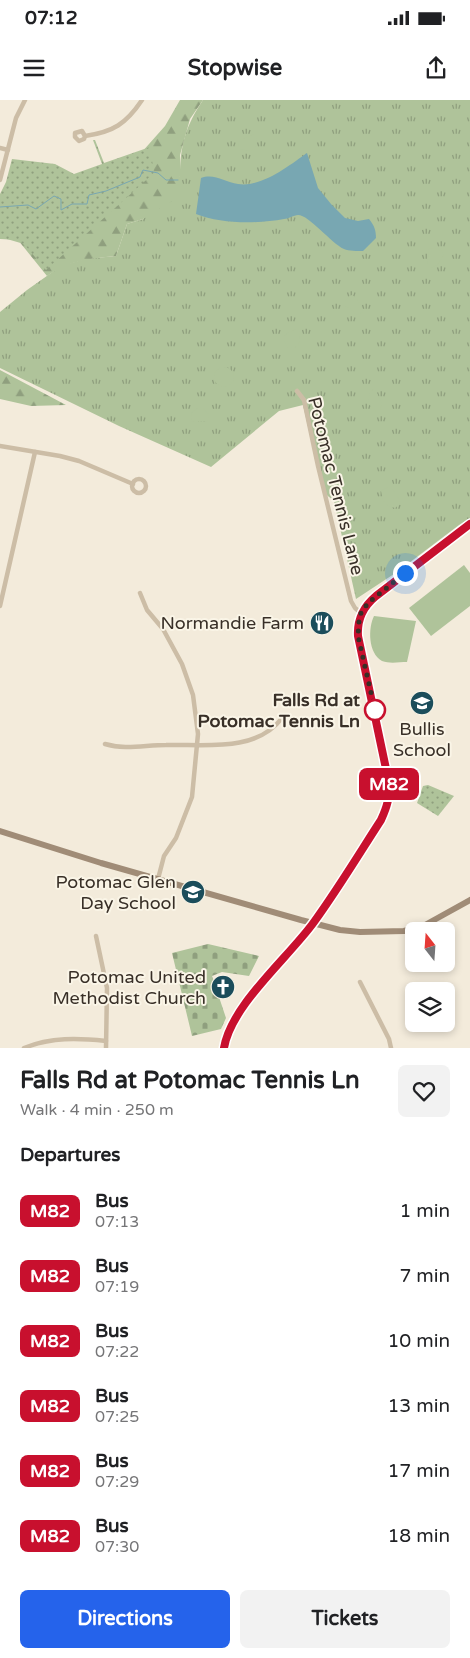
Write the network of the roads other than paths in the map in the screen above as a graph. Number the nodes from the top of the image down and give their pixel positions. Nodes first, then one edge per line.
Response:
1 (24, 100) edge
2 (142, 100) edge
3 (85, 136) dead end
4 (0, 148) edge
5 (8, 150) junction
6 (0, 180) edge
7 (297, 391) dead end
8 (0, 446) edge
9 (36, 452) junction
10 (133, 484) dead end
11 (470, 524) edge
12 (140, 592) dead end
13 (0, 606) edge
14 (361, 613) junction
15 (282, 718) dead end
16 (105, 744) dead end
17 (198, 746) junction
18 (0, 831) edge
19 (158, 879) junction
20 (470, 900) edge
21 (313, 923) junction
22 (96, 936) dead end
23 (360, 982) dead end
24 (106, 1041) junction
25 (24, 1048) edge
26 (106, 1048) edge
27 (224, 1048) edge
28 (391, 1048) edge

1 - 5 street
2 - 3 street
4 - 5 street
5 - 6 street
7 - 14 street, Potomac Tennis Lane
8 - 9 street
9 - 10 street
9 - 13 street
11 - 14 main road
12 - 17 street
14 - 21 main road
15 - 17 street
16 - 17 street
17 - 19 street
18 - 19 main road
19 - 21 main road
20 - 21 main road
21 - 27 main road
22 - 24 street
23 - 28 street
24 - 25 street
24 - 26 street

